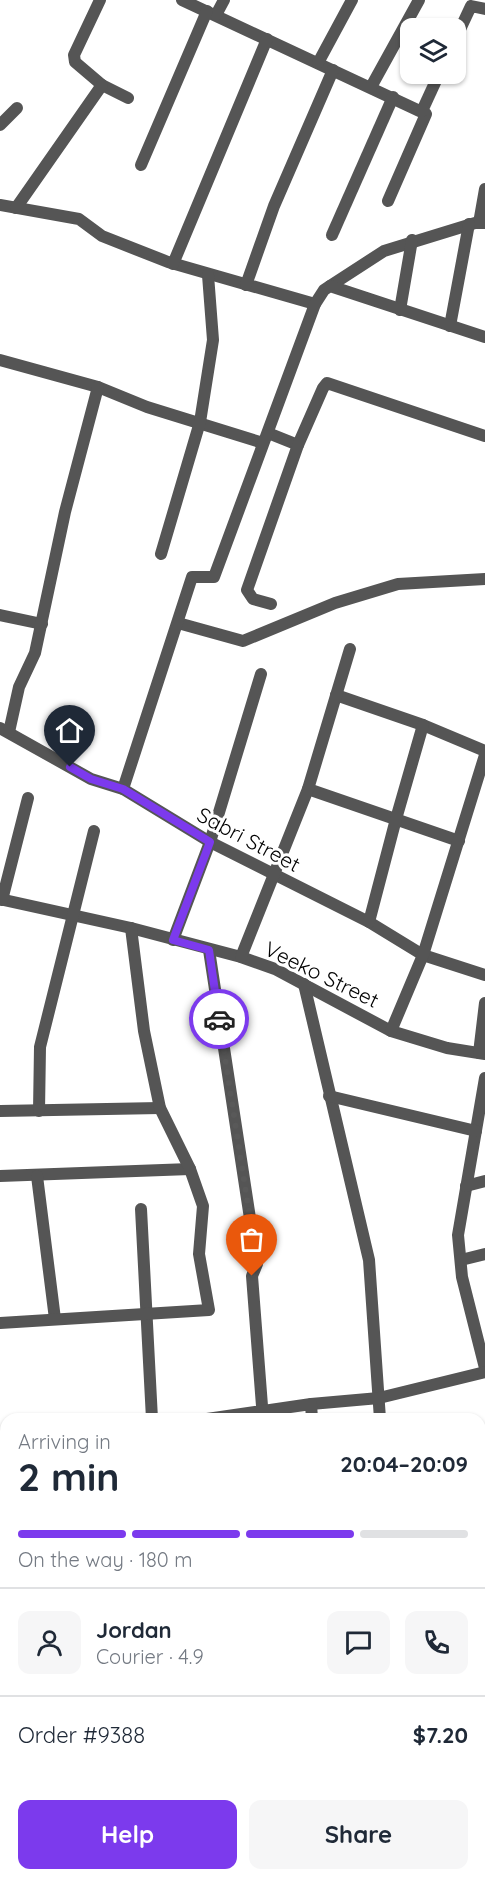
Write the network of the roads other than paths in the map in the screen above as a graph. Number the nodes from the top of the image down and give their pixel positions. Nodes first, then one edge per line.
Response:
1 (100, 0) edge
2 (182, 0) edge
3 (224, 0) edge
4 (419, 0) edge
5 (349, 1) edge
6 (485, 9) edge
7 (211, 13) junction
8 (465, 18) edge
9 (267, 39) junction
10 (318, 63) junction
11 (333, 70) junction
12 (434, 84) edge
13 (102, 85) junction
14 (371, 87) junction
15 (393, 97) junction
16 (128, 98) dead end
17 (17, 108) dead end
18 (422, 111) junction
19 (0, 125) edge
20 (141, 165) dead end
21 (485, 189) edge
22 (388, 201) dead end
23 (0, 205) edge
24 (16, 208) junction
25 (478, 223) edge
26 (332, 235) dead end
27 (412, 240) junction
28 (173, 264) junction
29 (208, 275) junction
30 (246, 285) junction
31 (330, 286) junction
32 (315, 304) junction
33 (400, 310) junction
34 (450, 326) junction
35 (485, 337) edge
36 (0, 360) edge
37 (98, 387) junction
38 (200, 422) junction
39 (485, 436) edge
40 (266, 438) junction
41 (298, 446) junction
42 (161, 554) dead end
43 (485, 579) edge
44 (271, 604) dead end
45 (0, 615) edge
46 (178, 623) junction
47 (42, 624) junction
48 (350, 649) dead end
49 (261, 674) dead end
50 (336, 695) junction
51 (423, 725) junction
52 (4, 730) edge
53 (485, 753) edge
54 (123, 789) junction
55 (308, 789) junction
56 (28, 798) dead end
57 (396, 819) junction
58 (94, 831) dead end
59 (459, 840) junction
60 (210, 842) junction
61 (275, 876) junction
62 (1, 899) edge
63 (71, 915) junction
64 (369, 922) junction
65 (131, 927) junction
66 (173, 940) junction
67 (209, 950) junction
68 (423, 955) junction
69 (241, 957) junction
70 (485, 975) edge
71 (304, 984) junction
72 (485, 1003) edge
73 (392, 1031) junction
74 (482, 1054) edge
75 (485, 1078) edge
76 (329, 1096) junction
77 (160, 1108) junction
78 (0, 1111) edge
79 (39, 1111) junction
80 (476, 1131) junction
81 (190, 1169) junction
82 (0, 1176) edge
83 (37, 1176) junction
84 (485, 1181) edge
85 (466, 1186) junction
86 (141, 1209) dead end
87 (485, 1254) edge
88 (461, 1260) junction
89 (144, 1314) junction
90 (55, 1320) junction
91 (0, 1323) edge
92 (485, 1370) edge
93 (379, 1398) junction
94 (311, 1404) junction
95 (152, 1413) edge
96 (263, 1413) edge
97 (268, 1413) edge
98 (312, 1413) edge
99 (380, 1413) edge

1 - 13 street
2 - 7 street
3 - 7 street
4 - 14 street
5 - 10 street
6 - 8 street
7 - 9 street
7 - 20 street
9 - 10 street
9 - 28 street
10 - 11 street
11 - 14 street
11 - 30 street
12 - 18 street
13 - 16 street
13 - 24 street
14 - 15 street
15 - 18 street
15 - 26 street
17 - 19 street
18 - 22 street
21 - 25 street
23 - 24 street
24 - 28 street
25 - 27 street
25 - 34 street
27 - 31 street
27 - 33 street
28 - 29 street
29 - 30 street
29 - 38 street
30 - 32 street
31 - 32 street
31 - 33 street
32 - 40 street
33 - 34 street
34 - 35 street
36 - 37 street
37 - 38 street
37 - 47 street
38 - 40 street
38 - 42 street
39 - 41 street
40 - 41 street
40 - 46 street
41 - 44 street
43 - 46 street
45 - 47 street
46 - 54 street
47 - 52 street
48 - 50 street
49 - 60 street
50 - 51 street
50 - 55 street
51 - 53 street
51 - 57 street
52 - 54 street, Sabri Street
53 - 59 street
54 - 60 street, Sabri Street
55 - 57 street
55 - 61 street
56 - 62 street
57 - 59 street
57 - 64 street
58 - 63 street
59 - 68 street
60 - 61 street, Sabri Street
60 - 66 street
61 - 64 street, Sabri Street
61 - 69 street
62 - 63 street, Veeko Street
63 - 65 street, Veeko Street
63 - 79 street
64 - 68 street, Sabri Street
65 - 66 street, Veeko Street
65 - 77 street
66 - 67 street, Veeko Street
67 - 69 street, Veeko Street
67 - 96 street
68 - 70 street, Sabri Street
68 - 73 street
69 - 71 street, Veeko Street
71 - 73 street, Veeko Street
71 - 76 street
72 - 74 street
73 - 74 street, Veeko Street
75 - 80 street
76 - 80 street
76 - 93 street
77 - 79 street
77 - 81 street
78 - 79 street
80 - 85 street
81 - 83 street
81 - 89 street
82 - 83 street
83 - 90 street
84 - 85 street
85 - 88 street
86 - 89 street
87 - 88 street
88 - 92 street
89 - 90 street
89 - 95 street
90 - 91 street
92 - 93 street
93 - 94 street
93 - 99 street
94 - 97 street
94 - 98 street

